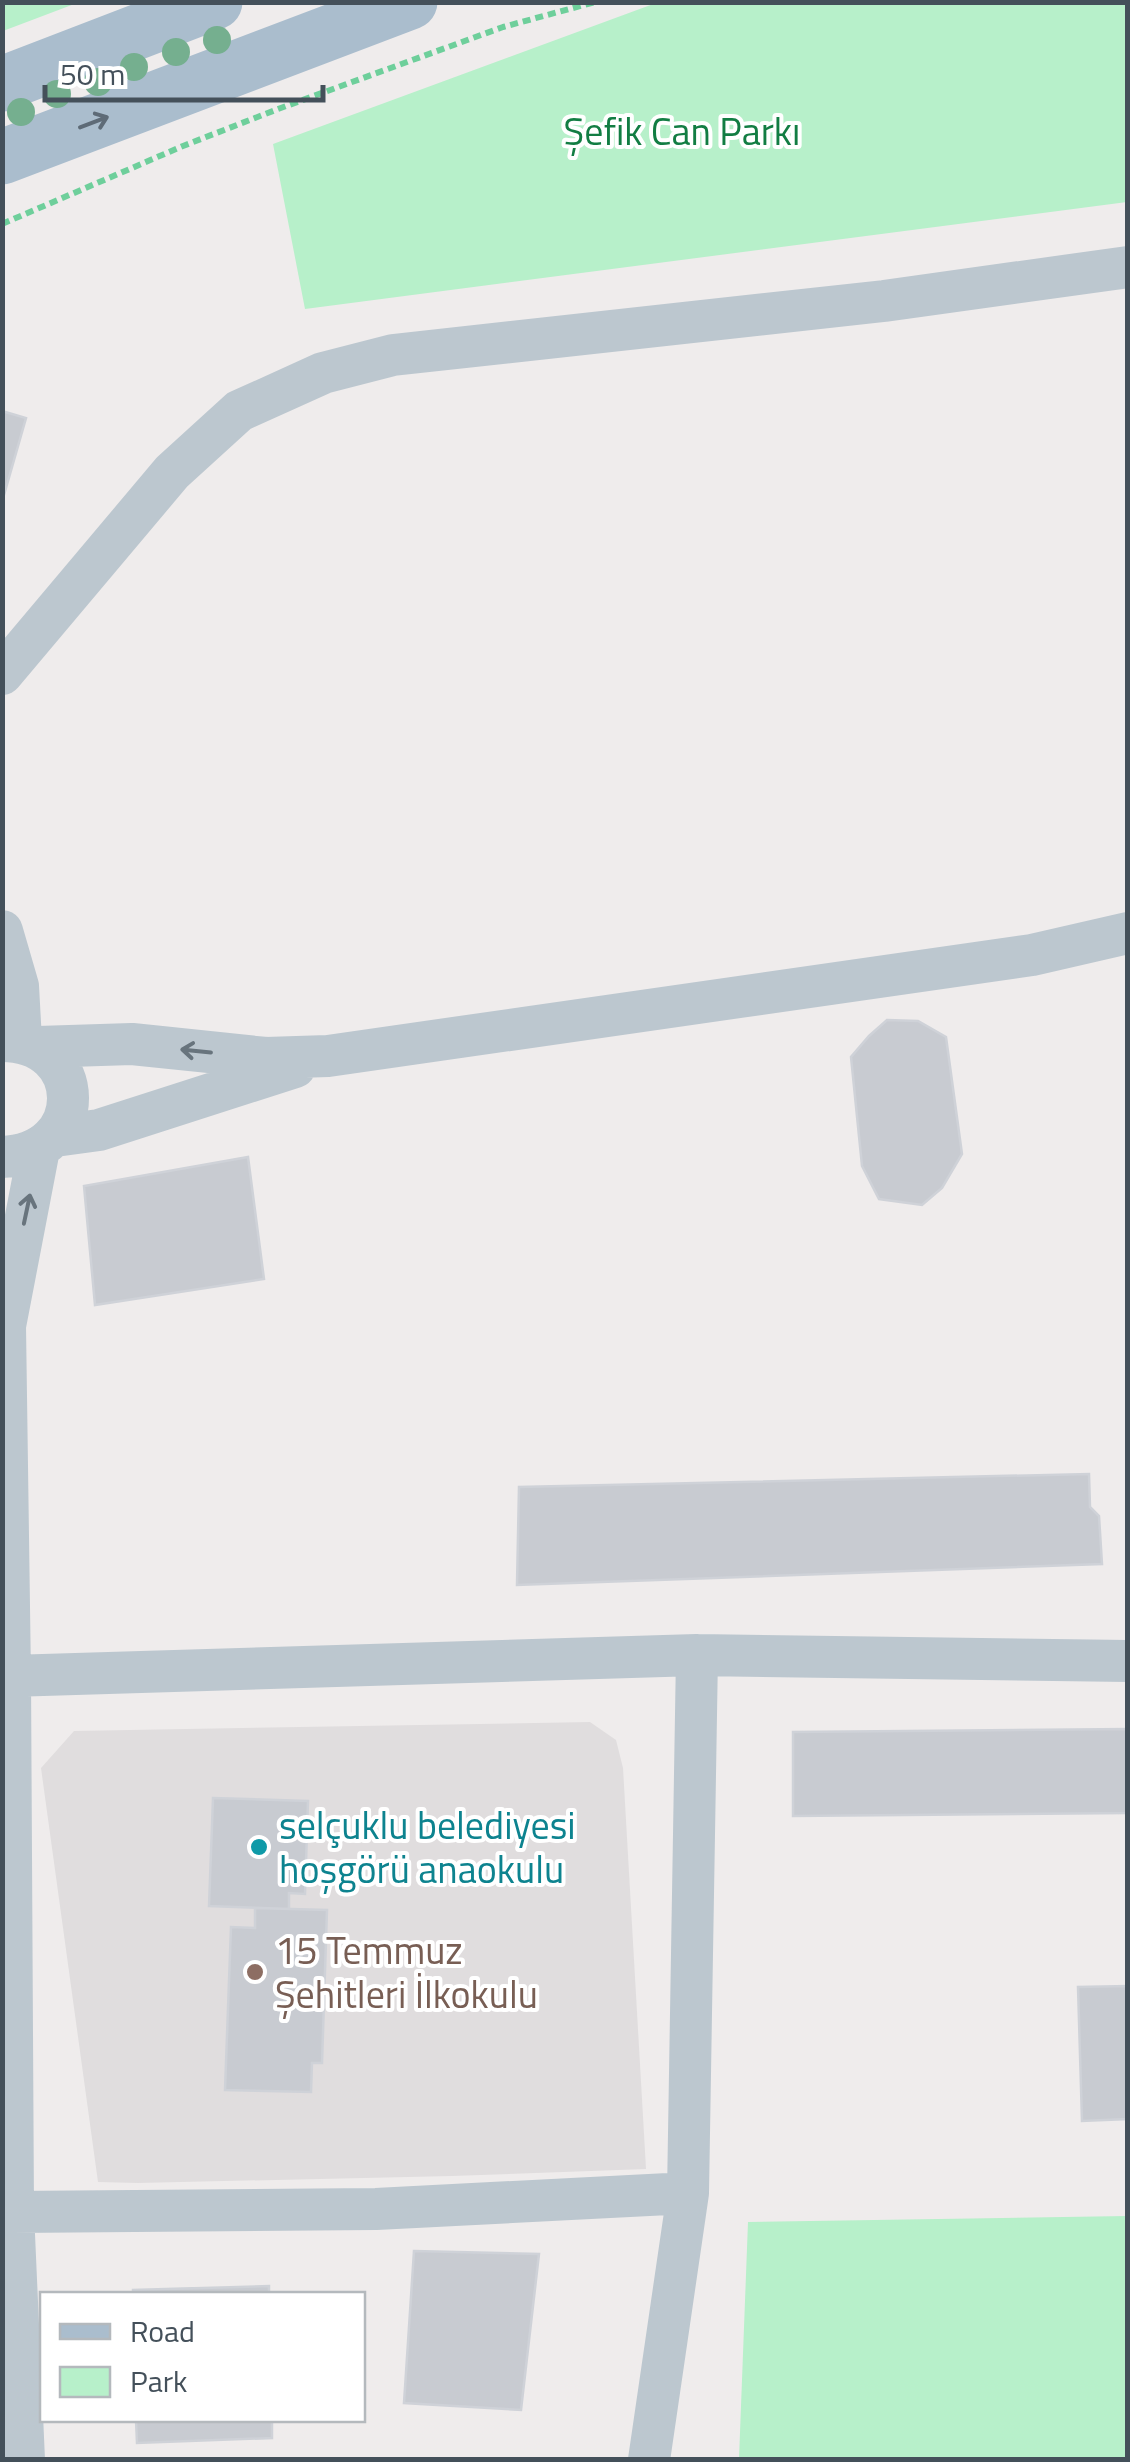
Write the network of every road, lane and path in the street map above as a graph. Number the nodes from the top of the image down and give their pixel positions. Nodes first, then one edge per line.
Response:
1 (214, 2) edge
2 (410, 2) edge
3 (594, 2) edge
4 (2, 84) edge
5 (2, 156) edge
6 (2, 224) edge
7 (1128, 267) edge
8 (2, 674) edge
9 (2, 931) edge
10 (1128, 933) edge
11 (20, 1043) edge
12 (328, 1056) junction
13 (32, 1147) edge
14 (697, 1655) junction
15 (1128, 1661) edge
16 (10, 1676) junction
17 (688, 2192) junction
18 (13, 2212) junction
19 (24, 2460) edge
20 (648, 2460) edge

1 - 4 main road
5 -> 2 main road
3 - 6 path
7 - 8 street
9 - 11 street
10 - 12 street
12 -> 11 street
11 - 13 street
12 - 13 street
16 -> 13 street
14 - 15 street
14 - 16 street
14 - 17 street
16 - 18 street
17 - 18 street
17 - 20 street
18 - 19 street

